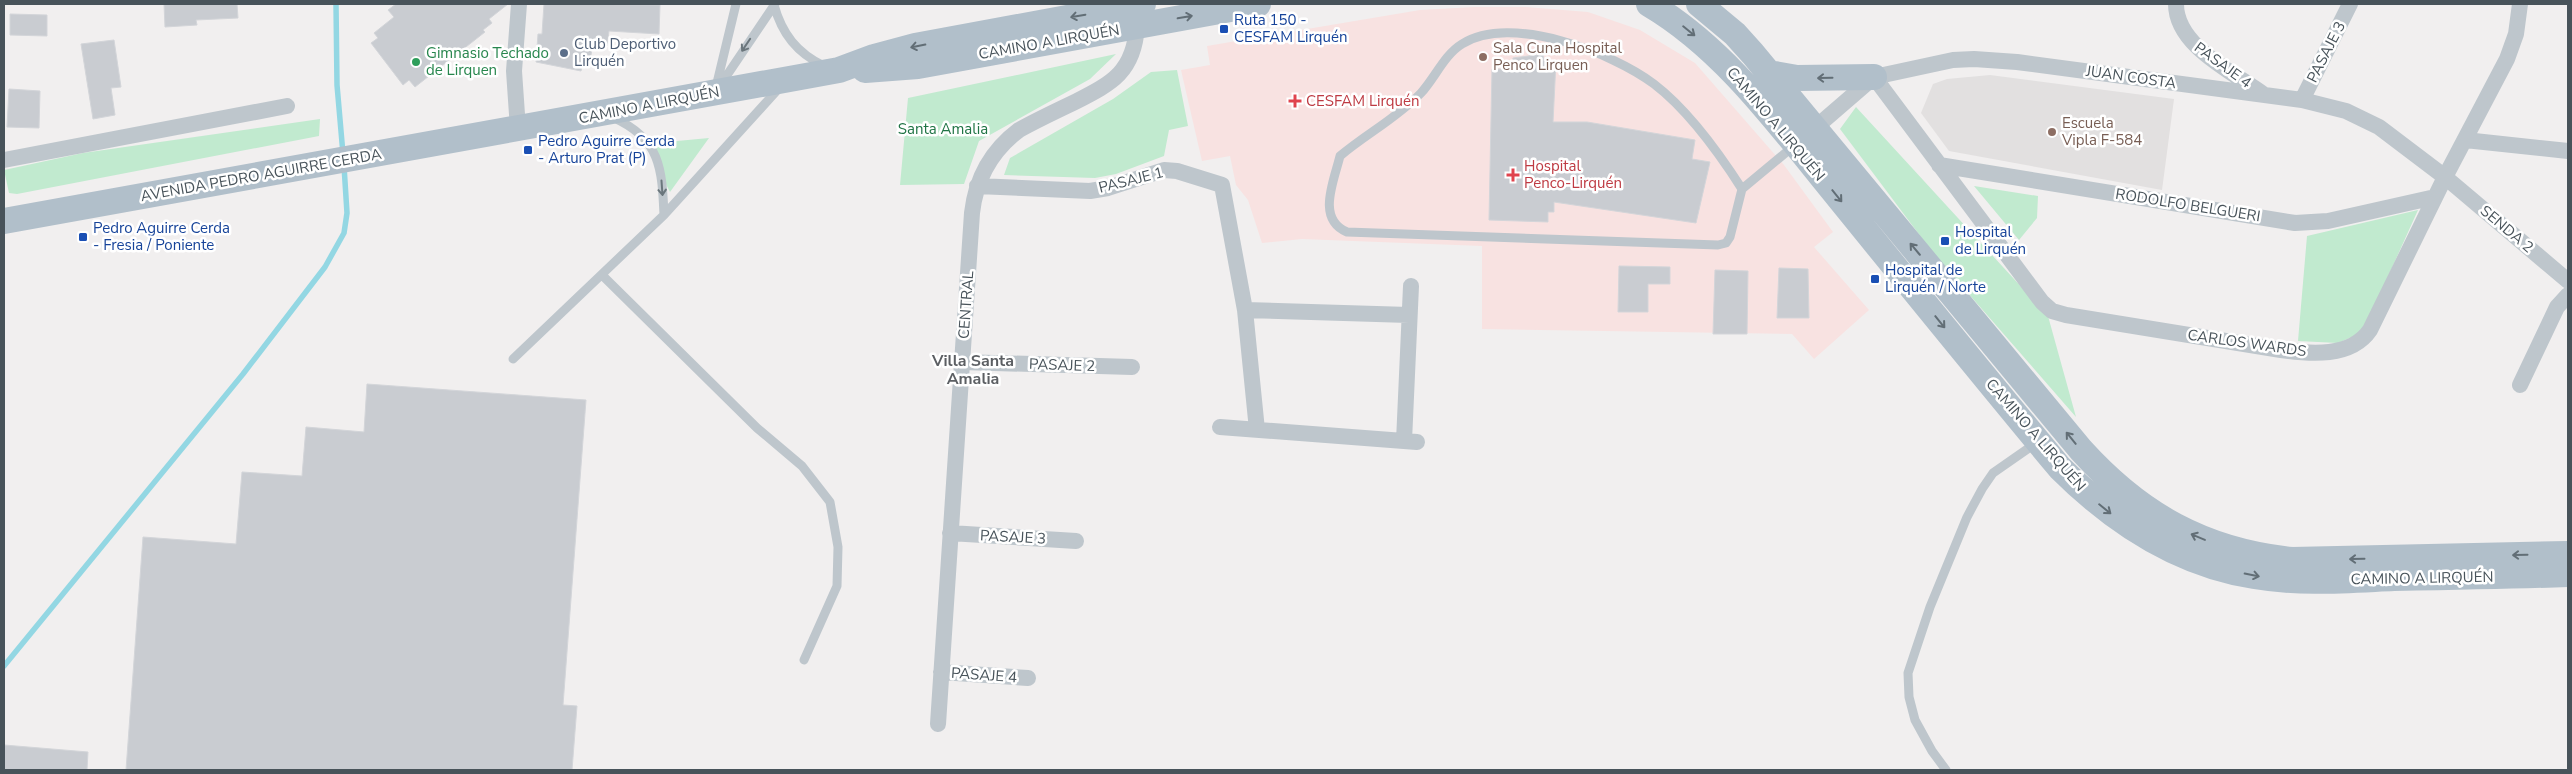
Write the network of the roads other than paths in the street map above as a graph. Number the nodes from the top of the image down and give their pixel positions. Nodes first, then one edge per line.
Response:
1 (519, 4) edge
2 (736, 4) edge
3 (774, 4) edge
4 (1258, 4) edge
5 (1649, 4) edge
6 (1698, 4) edge
7 (2176, 4) edge
8 (2350, 4) edge
9 (2520, 4) edge
10 (1140, 15) edge
11 (839, 70) junction
12 (1769, 73) junction
13 (1874, 77) junction
14 (787, 79) junction
15 (715, 93) junction
16 (2265, 95) junction
17 (2302, 100) junction
18 (287, 106) dead end
19 (604, 113) junction
20 (1815, 128) junction
21 (518, 129) junction
22 (2465, 140) junction
23 (1795, 145) junction
24 (2568, 151) edge
25 (4, 160) edge
26 (1939, 165) junction
27 (2445, 177) junction
28 (977, 186) junction
29 (1742, 189) junction
30 (2435, 197) junction
31 (664, 216) junction
32 (4, 221) edge
33 (603, 276) junction
34 (2568, 281) edge
35 (1411, 286) dead end
36 (2568, 295) edge
37 (1245, 310) junction
38 (1409, 315) junction
39 (513, 359) dead end
40 (962, 362) junction
41 (1132, 367) dead end
42 (2520, 386) dead end
43 (1220, 427) dead end
44 (1258, 430) junction
45 (2038, 442) junction
46 (950, 534) junction
47 (1076, 541) dead end
48 (2568, 554) edge
49 (2568, 574) edge
50 (804, 660) dead end
51 (941, 672) junction
52 (1028, 678) dead end
53 (938, 724) dead end
54 (1946, 770) edge

1 - 21 street
2 - 15 lane
3 - 11 lane
3 -> 15 lane
10 -> 4 main road, CAMINO A LIRQUÉN
5 -> 23 main road, CAMINO A LIRQUÉN
6 - 12 main road, CAMINO A LIRQUÉN
7 - 16 street, PASAJE 4
8 - 17 street, PASAJE 3
9 - 22 street, CARLOS WARDS
10 - 11 main road, CAMINO A LIRQUÉN
10 - 28 street, CENTRAL
11 - 14 main road, CAMINO A LIRQUÉN
13 -> 12 main road
12 - 20 main road, CAMINO A LIRQUÉN
13 - 16 street, JUAN COSTA
13 - 20 street, JUAN COSTA
13 - 26 street, CARLOS WARDS
14 - 15 main road, CAMINO A LIRQUÉN
14 - 31 lane
15 - 19 main road, CAMINO A LIRQUÉN
16 - 17 street, JUAN COSTA
17 - 27 street, JUAN COSTA
18 - 25 street
19 - 21 main road, CAMINO A LIRQUÉN
19 -> 31 lane
20 - 23 street
48 -> 20 main road, CAMINO A LIRQUÉN
21 - 32 main road, AVENIDA PEDRO AGUIRRE CERDA
22 - 24 street
22 - 27 street, CARLOS WARDS
23 - 29 lane
23 -> 45 main road, CAMINO A LIRQUÉN
26 - 30 street, RODOLFO BELGUERI
26 - 30 street, CARLOS WARDS
27 - 30 street, CARLOS WARDS
27 - 34 street, SENDA 2
28 - 37 street, PASAJE 1
28 - 40 street, CENTRAL
29 - 29 lane
31 - 33 lane
33 - 39 lane
33 - 50 lane
35 - 38 street
36 - 42 street
37 - 38 street
37 - 44 street
38 - 44 street
40 - 41 street, PASAJE 2
40 - 46 street, CENTRAL
43 - 44 street
45 -> 49 main road, CAMINO A LIRQUÉN
45 - 54 lane
46 - 47 street, PASAJE 3
46 - 51 street, CENTRAL
51 - 52 street, PASAJE 4
51 - 53 street, CENTRAL

